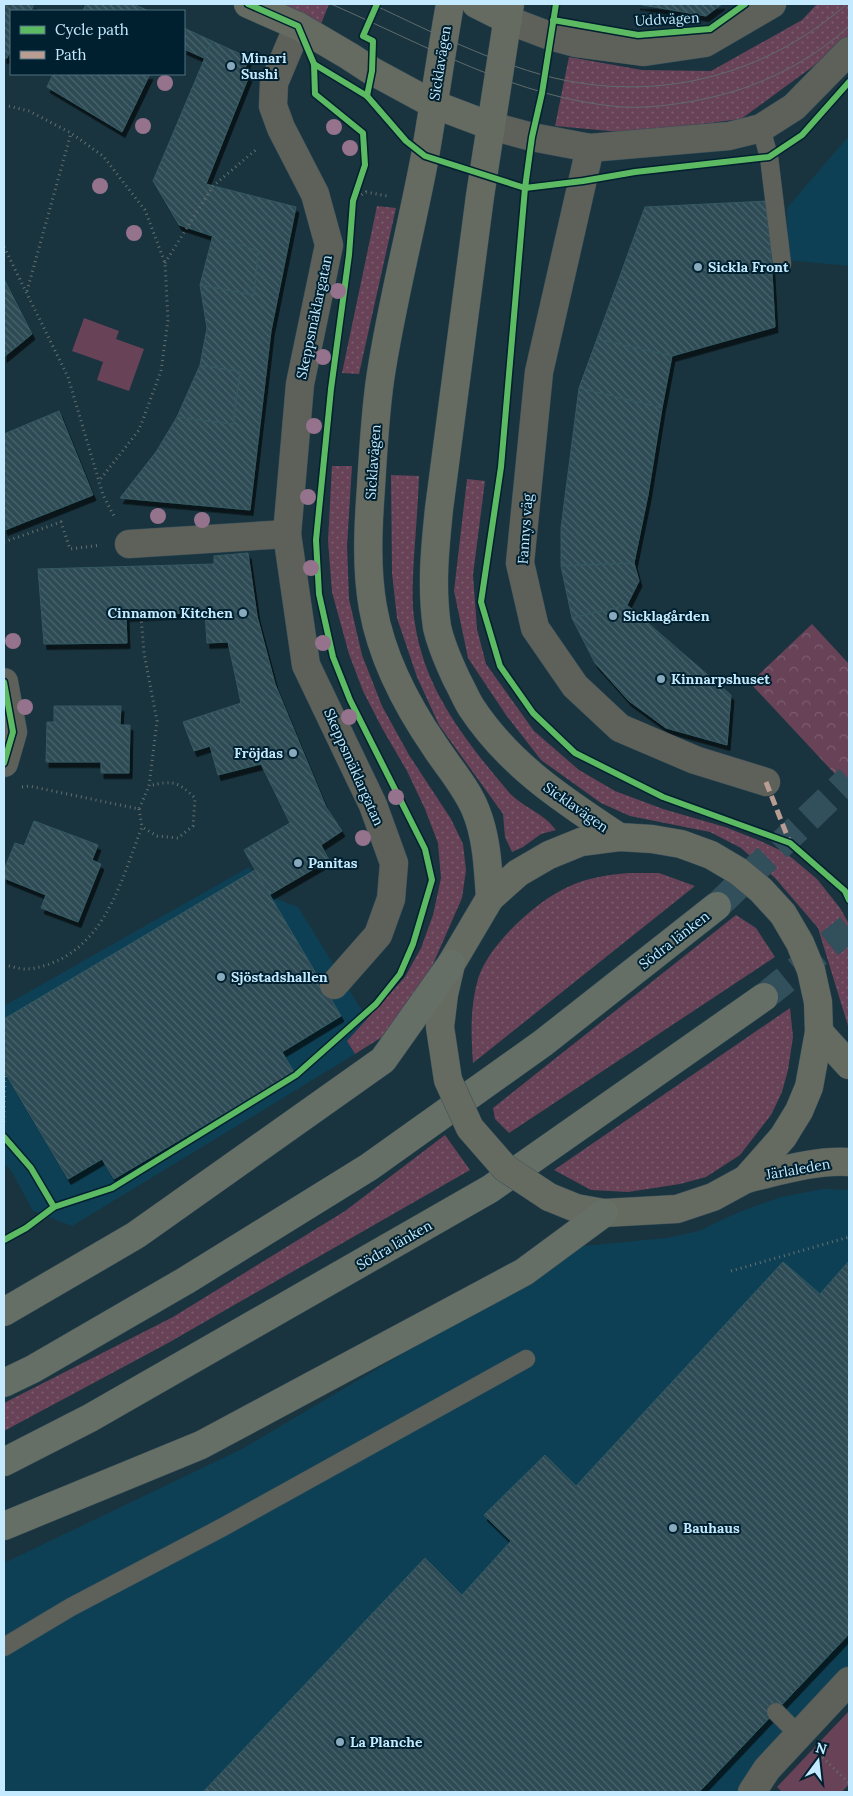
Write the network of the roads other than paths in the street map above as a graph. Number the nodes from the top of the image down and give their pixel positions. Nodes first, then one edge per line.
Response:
1 (248, 4) edge
2 (450, 4) edge
3 (476, 4) edge
4 (772, 4) edge
5 (509, 12) edge
6 (298, 26) junction
7 (849, 51) edge
8 (433, 104) junction
9 (491, 126) junction
10 (761, 128) junction
11 (590, 148) junction
12 (782, 264) dead end
13 (287, 534) junction
14 (129, 544) dead end
15 (4, 682) edge
16 (4, 763) edge
17 (766, 782) dead end
18 (619, 837) junction
19 (490, 898) junction
20 (716, 906) tunnel mouth
21 (451, 964) junction
22 (334, 985) dead end
23 (764, 997) tunnel mouth
24 (819, 1032) junction
25 (849, 1065) edge
26 (849, 1162) edge
27 (746, 1179) junction
28 (604, 1213) junction
29 (4, 1312) edge
30 (526, 1359) dead end
31 (4, 1383) edge
32 (4, 1462) edge
33 (4, 1526) edge
34 (4, 1647) edge
35 (849, 1681) edge
36 (776, 1712) dead end
37 (799, 1735) junction
38 (752, 1792) edge

1 - 6 main road
2 - 8 main road, Sicklavägen
3 - 5 main road
4 - 5 street, Uddvägen
5 - 9 main road, Sicklavägen
6 - 8 main road
6 - 13 street, Skeppsmäklargatan
7 - 10 street
8 - 9 main road
8 - 19 main road, Sicklavägen
9 - 11 street
9 - 18 main road, Sicklavägen
10 - 11 street
10 - 12 lane
11 - 17 street, Fannys väg
13 - 14 street
13 - 22 street, Skeppsmäklargatan
15 - 16 street
18 - 19 main road
18 - 24 main road
19 - 21 main road
20 - 31 highway, Södra länken
21 - 28 main road, bridge
21 - 29 highway
23 - 32 highway, Södra länken
24 - 25 main road
24 - 27 main road
26 - 27 main road, Järlaleden
27 - 28 main road
28 - 33 highway
30 - 34 lane
35 - 37 street
36 - 37 lane
37 - 38 street

